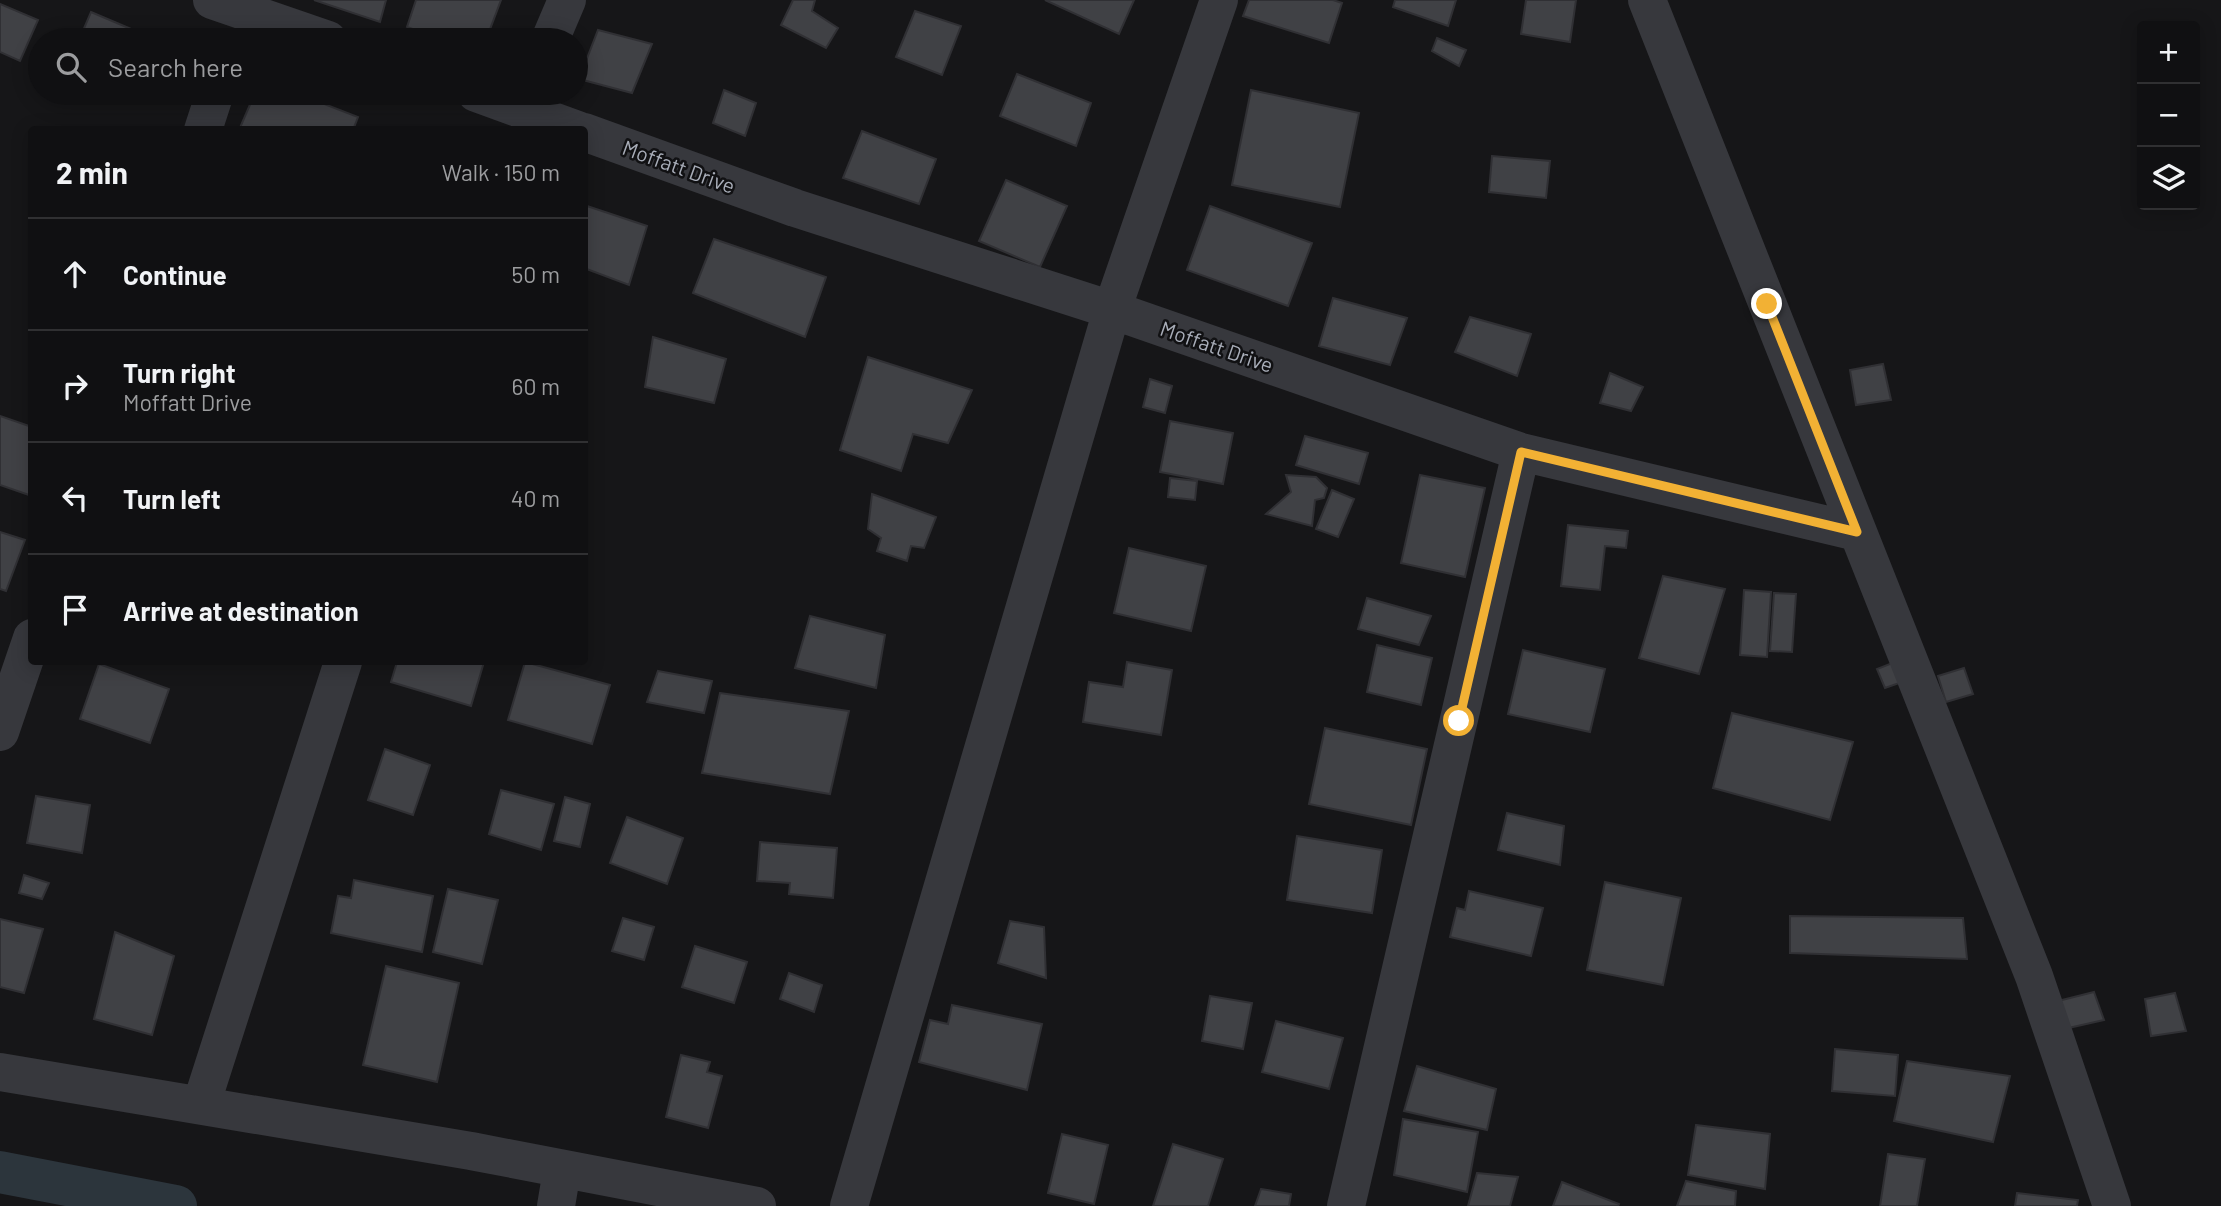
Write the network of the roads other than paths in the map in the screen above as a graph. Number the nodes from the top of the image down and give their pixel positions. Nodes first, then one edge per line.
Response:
1 (567, 0) edge
2 (1219, 0) edge
3 (1647, 0) edge
4 (234, 13) edge
5 (286, 28) edge
6 (555, 28) edge
7 (211, 105) edge
8 (521, 110) edge
9 (204, 126) edge
10 (567, 126) edge
11 (588, 133) edge
12 (1112, 310) junction
13 (1521, 452) junction
14 (1857, 532) junction
15 (28, 650) edge
16 (342, 665) edge
17 (0, 732) edge
18 (0, 1072) edge
19 (201, 1105) junction
20 (559, 1188) edge
21 (757, 1206) edge
22 (849, 1206) edge
23 (1346, 1206) edge
24 (2112, 1206) edge

1 - 6 street
2 - 12 street
3 - 14 street
4 - 5 street
7 - 9 street
8 - 10 street
11 - 12 street, Moffatt Drive
12 - 13 street, Moffatt Drive
12 - 22 street
13 - 14 street, Moffatt Drive
13 - 23 street
14 - 24 street
15 - 17 street
16 - 19 street
18 - 19 street
19 - 20 street
20 - 21 street

